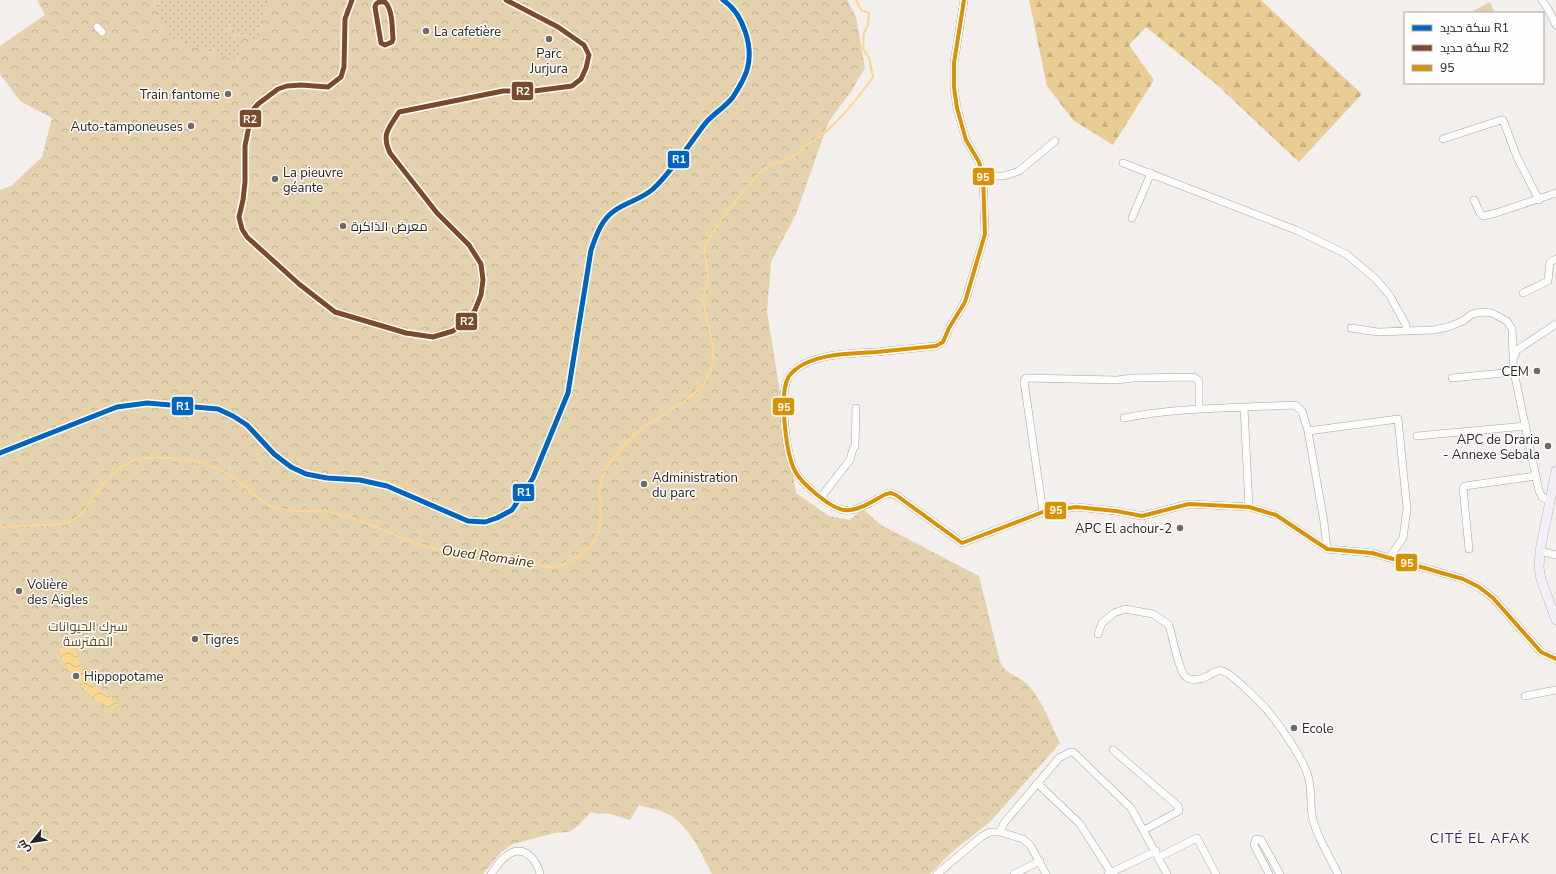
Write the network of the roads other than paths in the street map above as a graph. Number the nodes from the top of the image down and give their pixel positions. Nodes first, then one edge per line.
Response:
1 (964, 0) edge
2 (1542, 0) edge
3 (1556, 25) edge
4 (1443, 139) dead end
5 (1055, 141) dead end
6 (1123, 163) dead end
7 (1151, 173) junction
8 (983, 176) junction
9 (1556, 193) edge
10 (1474, 200) dead end
11 (1539, 200) junction
12 (1132, 218) dead end
13 (1556, 259) edge
14 (1523, 293) dead end
15 (1556, 324) edge
16 (1351, 328) dead end
17 (1406, 330) junction
18 (1513, 360) junction
19 (1514, 372) junction
20 (1452, 378) dead end
21 (1244, 407) junction
22 (856, 408) dead end
23 (1199, 409) junction
24 (1124, 418) dead end
25 (1526, 426) junction
26 (1308, 431) junction
27 (1417, 436) dead end
28 (1556, 471) edge
29 (1536, 476) junction
30 (821, 497) junction
31 (1550, 501) junction
32 (1249, 507) junction
33 (1043, 512) junction
34 (1327, 549) junction
35 (1469, 549) dead end
36 (1540, 551) junction
37 (1556, 555) edge
38 (1389, 558) junction
39 (1556, 620) edge
40 (1098, 634) dead end
41 (1556, 659) edge
42 (1556, 690) edge
43 (1524, 696) dead end
44 (1113, 750) dead end
45 (1037, 783) junction
46 (1144, 830) junction
47 (1000, 832) junction
48 (1157, 854) junction
49 (1040, 861) junction
50 (1110, 873) edge
51 (492, 874) edge
52 (540, 874) edge
53 (937, 874) edge
54 (1014, 874) edge
55 (1046, 874) edge
56 (1167, 874) edge
57 (1216, 874) edge
58 (1269, 874) edge
59 (1280, 874) edge
60 (1338, 874) edge

1 - 8 street
2 - 3 street
4 - 11 street
5 - 8 street
6 - 7 street
7 - 12 street
7 - 17 street
8 - 30 street
9 - 11 street
10 - 11 street
13 - 14 street
15 - 18 street
16 - 17 street
17 - 18 street
18 - 19 street
19 - 20 street
19 - 25 street
21 - 23 street
21 - 26 street
21 - 32 street
22 - 30 street
23 - 24 street
23 - 33 street
25 - 27 street
25 - 29 street
26 - 34 street
26 - 38 street
28 - 31 main road
29 - 31 street
29 - 35 street
30 - 33 street
31 - 36 main road
32 - 33 street
32 - 34 street
34 - 38 street
36 - 37 street
36 - 39 main road
38 - 41 street
40 - 60 street
42 - 43 street
44 - 46 street
45 - 46 street
45 - 47 street
45 - 50 street
46 - 48 street
47 - 49 street
47 - 53 street
48 - 50 street
48 - 56 street
48 - 57 street
49 - 54 street
49 - 55 street
51 - 52 street
58 - 59 street

